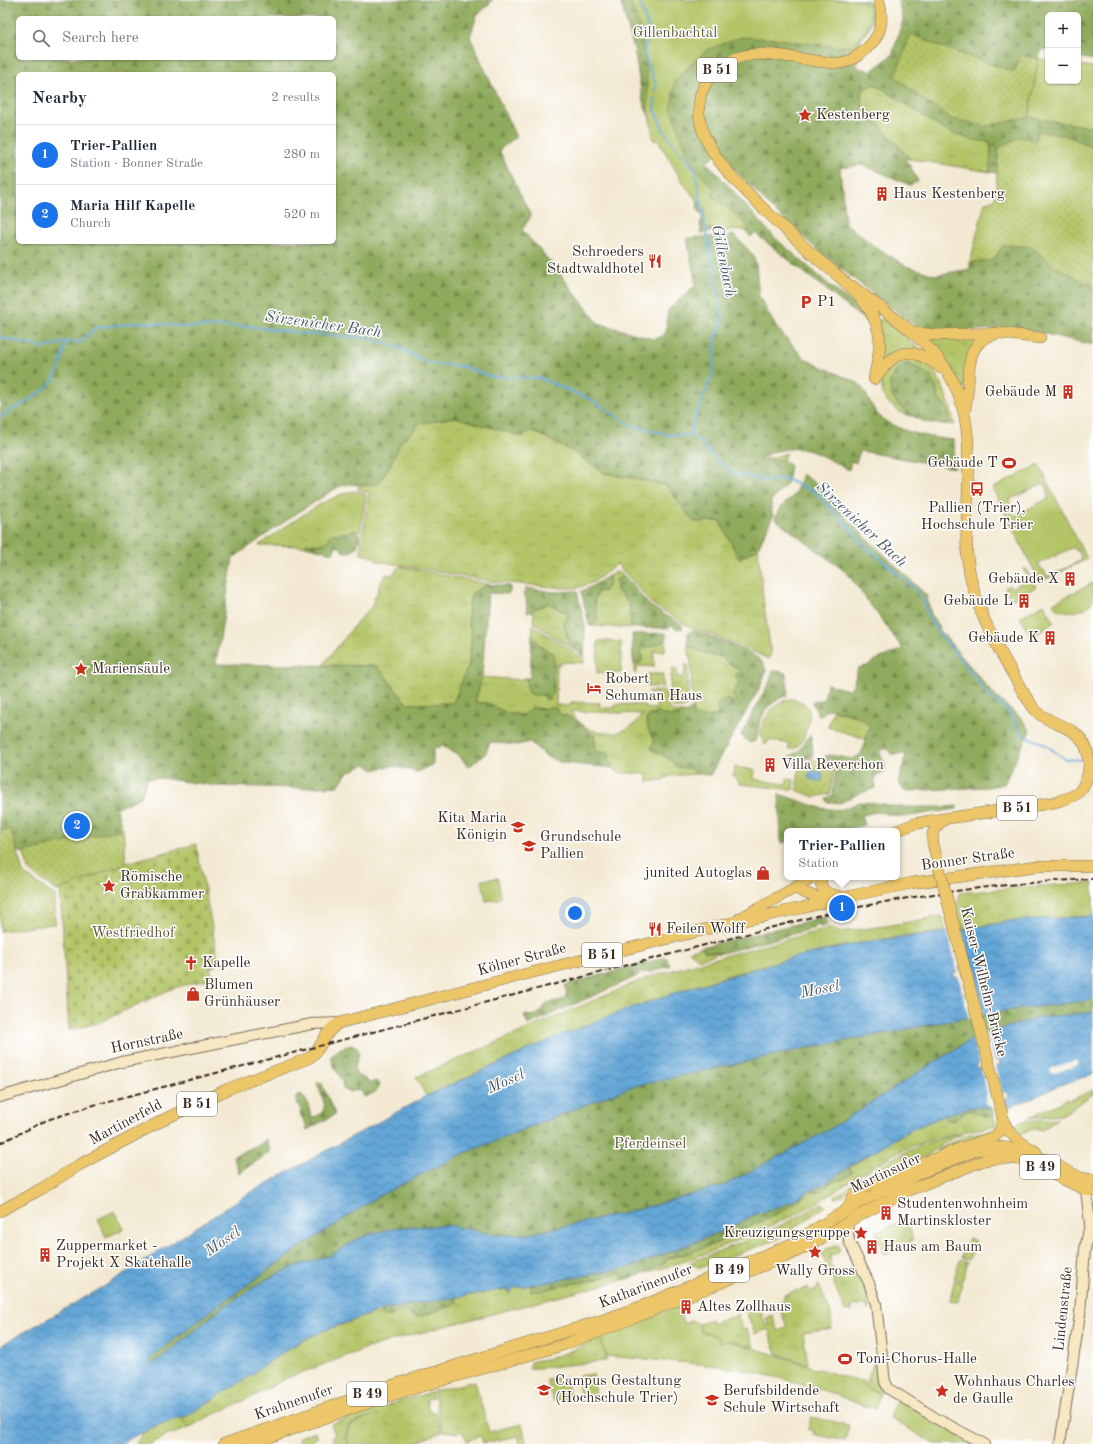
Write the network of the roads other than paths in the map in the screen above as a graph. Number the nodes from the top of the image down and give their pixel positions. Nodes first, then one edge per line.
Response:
1 (879, 0) edge
2 (852, 286) junction
3 (912, 332) junction
4 (1000, 333) junction
5 (1040, 338) dead end
6 (949, 374) junction
7 (964, 413) junction
8 (944, 820) junction
9 (914, 824) junction
10 (900, 829) edge
11 (933, 844) junction
12 (1093, 866) edge
13 (809, 880) edge
14 (821, 880) edge
15 (794, 888) junction
16 (845, 897) junction
17 (833, 900) junction
18 (802, 908) junction
19 (731, 923) junction
20 (322, 1030) junction
21 (0, 1097) edge
22 (1004, 1134) junction
23 (1044, 1159) junction
24 (986, 1160) junction
25 (1081, 1178) junction
26 (1093, 1180) edge
27 (1090, 1190) edge
28 (849, 1207) junction
29 (0, 1211) edge
30 (1091, 1221) edge
31 (847, 1223) junction
32 (826, 1236) junction
33 (849, 1241) junction
34 (511, 1349) joint
35 (510, 1361) joint
36 (224, 1444) edge
37 (249, 1444) edge
38 (984, 1444) edge
39 (1060, 1444) edge

1 - 2 main road, B 51
2 - 3 main road, B 51
2 - 6 main road
3 - 4 main road
3 - 6 main road, B 51
4 - 5 main road
4 - 7 main road
6 - 7 main road, B 51
7 - 8 main road, B 51
8 - 9 main road, B 51
8 - 11 main road, Kaiser-Wilhelm-Brücke
9 - 10 main road, B 51
9 - 11 main road, Kaiser-Wilhelm-Brücke
11 - 22 main road, Kaiser-Wilhelm-Brücke, bridge
12 - 16 main road, Bonner Straße
13 - 15 main road, B 51
14 - 16 main road
15 - 17 main road
15 - 18 main road
15 - 19 main road, B 51
16 - 17 main road, Bonner Straße
17 - 18 main road, Bonner Straße
18 - 19 main road, Bonner Straße
19 - 20 main road, Kölner Straße / B 51
20 - 21 main road, Hornstraße
20 - 29 main road, Martinerfeld / B 51
22 - 23 main road
22 - 23 main road, B 49
22 - 24 main road, Martinsufer
22 - 28 main road, Martinsufer / B 49
23 - 25 main road, B 49
24 - 27 main road, B 49
24 - 31 main road, Martinsufer / B 49
25 - 26 main road, B 49
25 - 27 main road, Lindenstraße
27 - 30 main road, Lindenstraße
28 - 31 main road
28 - 34 main road, Katharinenufer / B 49
30 - 39 main road, Lindenstraße
31 - 32 main road, Katharinenufer / B 49
31 - 33 main road
32 - 33 main road
32 - 35 main road, Katharinenufer / B 49
33 - 38 main road
34 - 36 main road, Krahnenufer / B 49
35 - 37 main road, Krahnenufer / B 49

